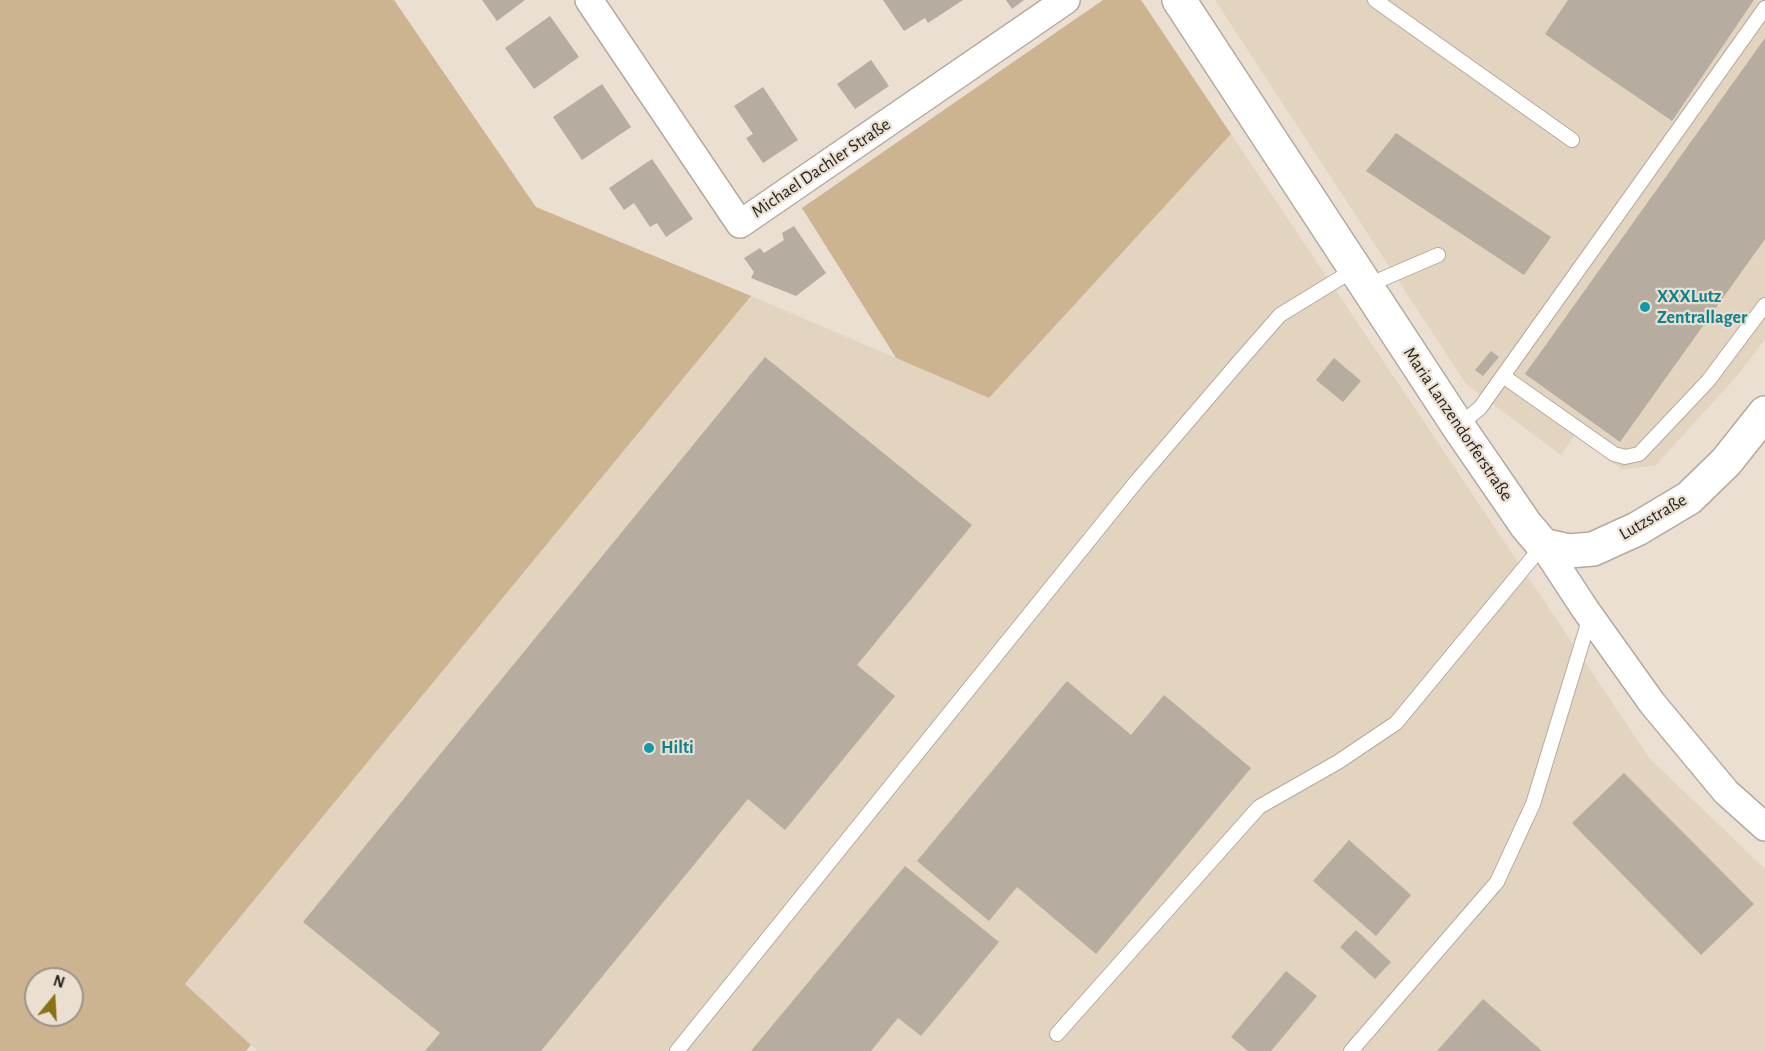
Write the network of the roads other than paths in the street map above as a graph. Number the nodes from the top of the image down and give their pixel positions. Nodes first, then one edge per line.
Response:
1 (589, 0) edge
2 (1066, 0) edge
3 (1179, 0) edge
4 (1375, 0) edge
5 (1765, 8) edge
6 (1572, 140) dead end
7 (1438, 255) dead end
8 (1360, 278) junction
9 (1765, 304) edge
10 (1506, 371) junction
11 (1765, 413) edge
12 (1458, 426) junction
13 (1543, 545) junction
14 (1590, 616) junction
15 (1765, 827) edge
16 (1057, 1034) dead end
17 (678, 1051) edge
18 (1351, 1051) edge

1 - 2 street, Michael Dachler Straße
3 - 8 street, Maria Lanzendorferstraße
4 - 6 lane
5 - 10 lane
7 - 8 lane
8 - 12 street, Maria Lanzendorferstraße
8 - 17 lane
9 - 10 lane
10 - 12 lane
11 - 13 street, Lutzstraße
12 - 13 street, Maria Lanzendorferstraße
13 - 14 street, Maria Lanzendorferstraße
13 - 16 lane
14 - 15 street, Maria Lanzendorferstraße
14 - 18 lane

